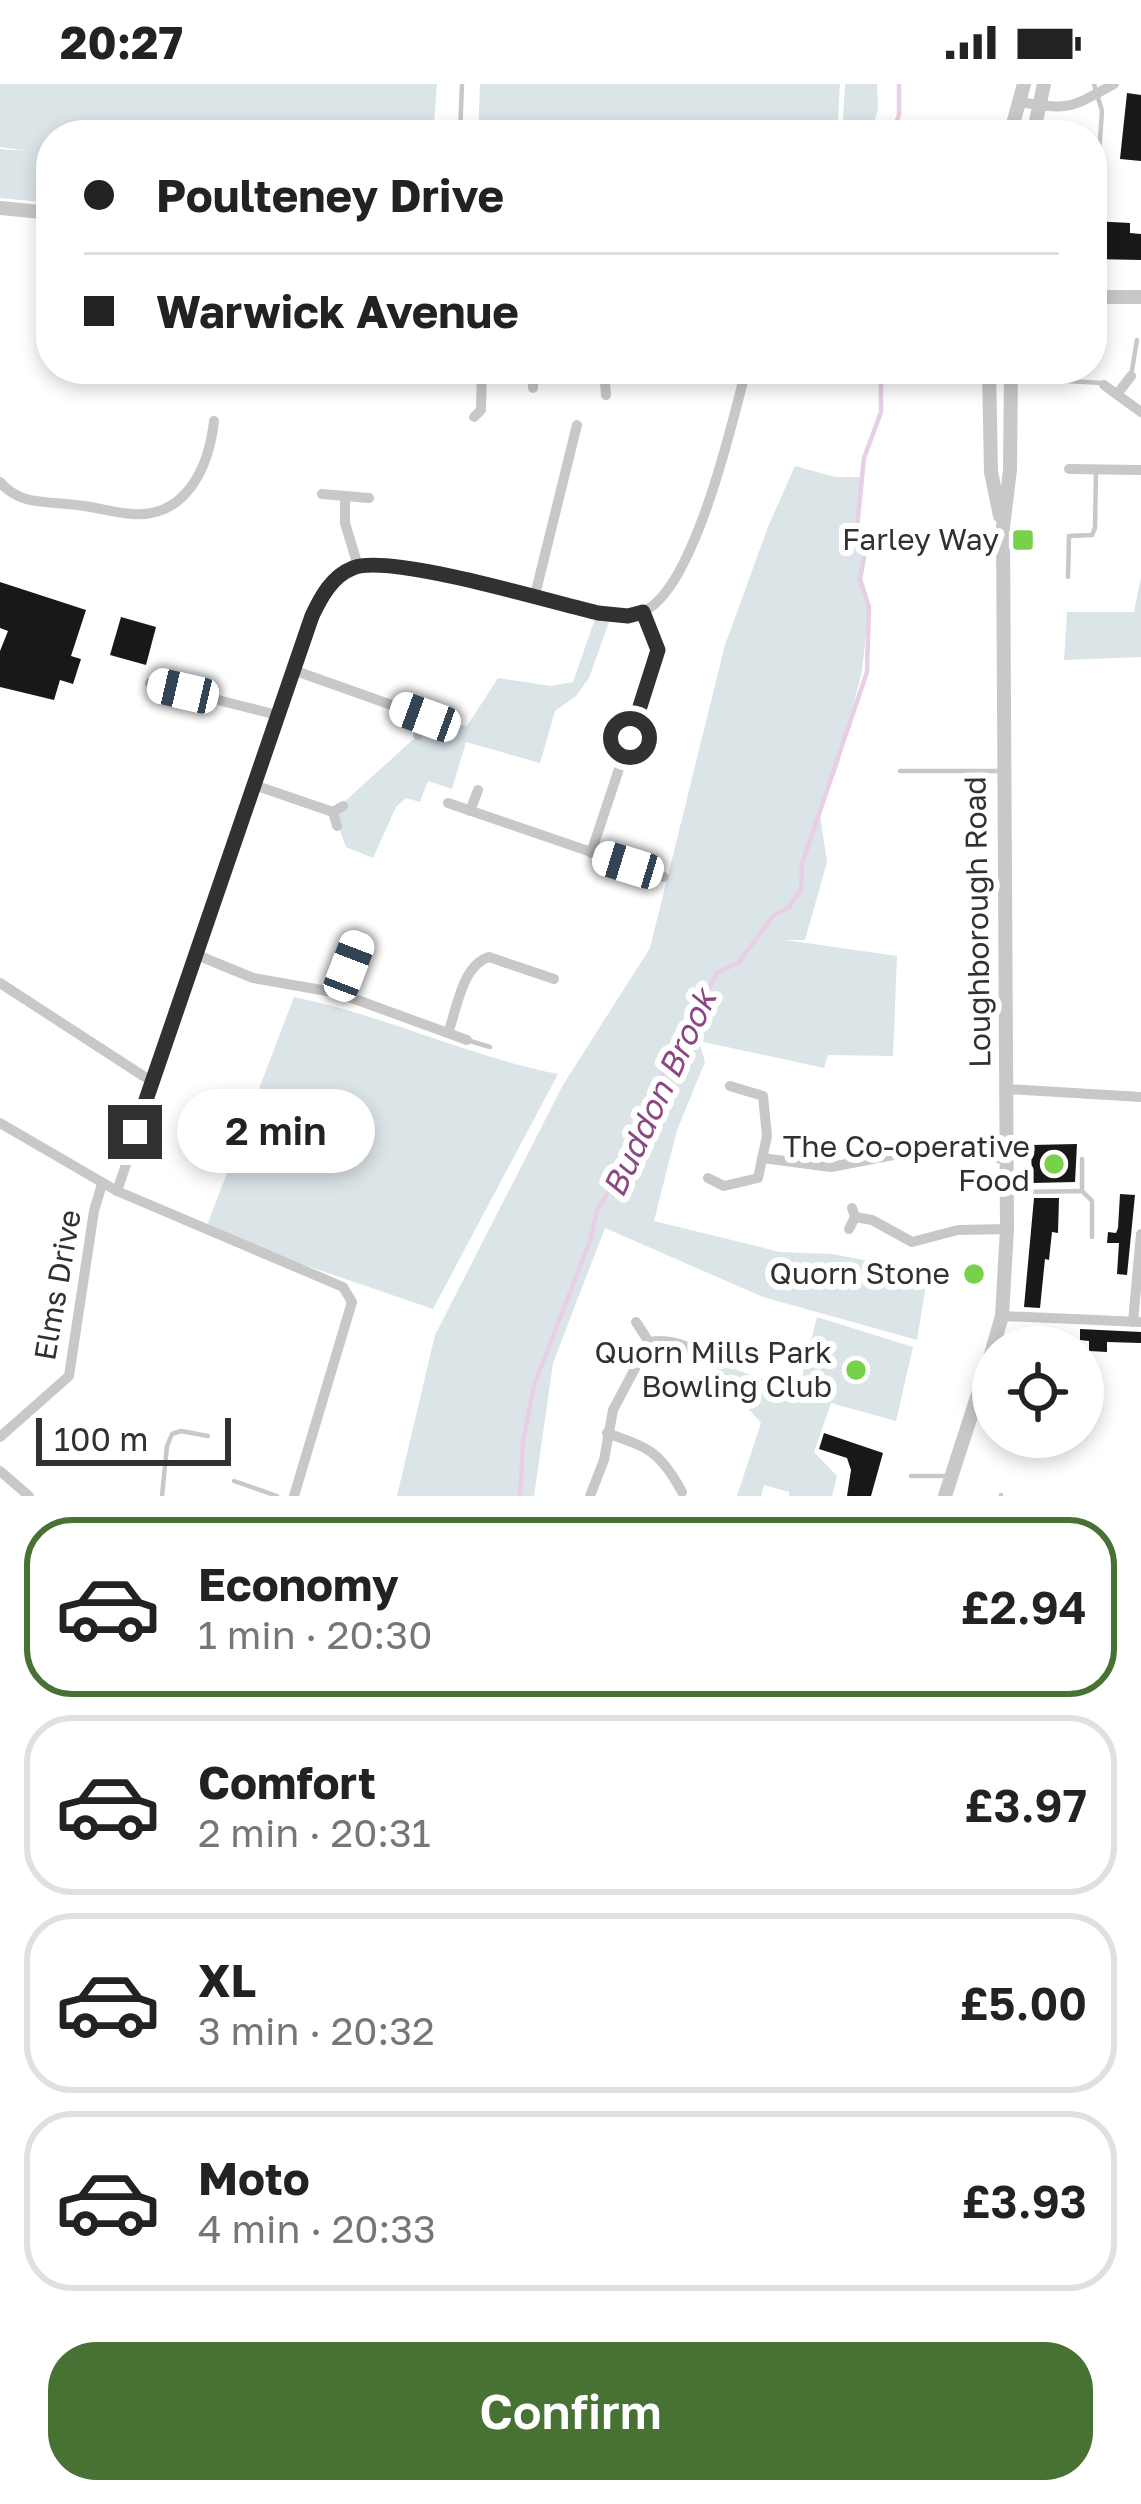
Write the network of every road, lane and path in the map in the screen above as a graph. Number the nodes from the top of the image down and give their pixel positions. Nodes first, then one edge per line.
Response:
1 (462, 84) edge
2 (1024, 84) edge
3 (1044, 84) edge
4 (1114, 84) edge
5 (1096, 89) edge
6 (1019, 102) junction
7 (1039, 105) junction
8 (461, 120) edge
9 (1014, 120) edge
10 (1036, 120) edge
11 (1101, 120) edge
12 (0, 208) edge
13 (36, 212) edge
14 (1107, 297) edge
15 (1141, 297) edge
16 (1137, 340) dead end
17 (1131, 376) joint
18 (482, 384) edge
19 (533, 384) edge
20 (605, 384) edge
21 (742, 384) edge
22 (989, 384) edge
23 (1011, 384) edge
24 (1104, 385) edge
25 (533, 388) dead end
26 (1118, 393) junction
27 (606, 394) dead end
28 (1141, 412) edge
29 (475, 417) dead end
30 (577, 425) dead end
31 (194, 434) dead end
32 (1088, 452) dead end
33 (1069, 469) dead end
34 (1092, 470) junction
35 (1141, 470) edge
36 (0, 482) edge
37 (322, 494) dead end
38 (345, 497) junction
39 (369, 498) dead end
40 (1003, 527) junction
41 (358, 566) junction
42 (1068, 577) dead end
43 (534, 598) junction
44 (643, 612) junction
45 (293, 670) junction
46 (150, 683) dead end
47 (277, 715) junction
48 (425, 717) junction
49 (448, 725) dead end
50 (418, 735) dead end
51 (1003, 770) junction
52 (900, 771) dead end
53 (254, 785) junction
54 (478, 790) dead end
55 (448, 803) dead end
56 (470, 811) junction
57 (337, 826) dead end
58 (591, 854) junction
59 (664, 877) dead end
60 (360, 938) dead end
61 (197, 955) junction
62 (554, 979) dead end
63 (0, 983) edge
64 (338, 993) junction
65 (448, 1033) junction
66 (467, 1040) joint
67 (490, 1047) dead end
68 (151, 1081) junction
69 (730, 1086) dead end
70 (1007, 1089) junction
71 (1141, 1097) edge
72 (0, 1123) edge
73 (762, 1158) junction
74 (1007, 1159) junction
75 (1082, 1159) dead end
76 (708, 1178) dead end
77 (102, 1184) junction
78 (117, 1191) junction
79 (1082, 1191) junction
80 (1007, 1192) junction
81 (852, 1218) dead end
82 (1006, 1229) junction
83 (1141, 1234) edge
84 (1092, 1237) dead end
85 (1002, 1316) junction
86 (636, 1322) dead end
87 (1137, 1322) edge
88 (999, 1326) edge
89 (649, 1342) junction
90 (706, 1357) dead end
91 (972, 1414) edge
92 (607, 1433) junction
93 (208, 1436) dead end
94 (0, 1437) edge
95 (0, 1472) edge
96 (953, 1475) junction
97 (911, 1476) dead end
98 (234, 1481) dead end
99 (682, 1492) dead end
100 (29, 1496) edge
101 (162, 1496) edge
102 (277, 1496) edge
103 (294, 1496) edge
104 (590, 1496) edge
105 (945, 1496) edge

1 - 8 lane
2 - 6 street
3 - 7 street
4 - 5 street
5 - 7 street
5 - 11 lane
6 - 7 street
6 - 9 street
7 - 10 street
12 - 13 street
14 - 15 street
16 - 17 lane
17 - 26 street
18 - 29 street
19 - 25 street
20 - 27 street
21 - 44 street
22 - 40 street, Loughborough Road
23 - 40 street, Loughborough Road
24 - 26 street
26 - 28 street
30 - 43 street
31 - 36 street
32 - 34 street
33 - 34 street
34 - 35 street
34 - 42 lane
37 - 38 street
38 - 39 street
38 - 41 street
40 - 51 street, Loughborough Road
41 - 43 street
41 - 45 street
43 - 44 street
44 - 58 street
45 - 47 street
45 - 48 street
46 - 47 street
47 - 53 street
48 - 49 street
48 - 50 street
51 - 52 lane
51 - 70 street, Loughborough Road
53 - 57 street
53 - 61 street
54 - 56 street
55 - 56 street
56 - 58 street
58 - 59 street
60 - 64 lane
61 - 64 street
61 - 68 street
62 - 65 street
63 - 68 street
64 - 65 street
65 - 66 street
66 - 67 lane
68 - 78 street
69 - 73 street
70 - 71 street
70 - 74 street, Loughborough Road
72 - 77 street
73 - 74 street
73 - 76 street
74 - 80 street, Loughborough Road
75 - 79 lane
77 - 78 street
77 - 94 street, Elms Drive
78 - 103 street
79 - 80 lane
79 - 84 lane
80 - 82 street, Loughborough Road
81 - 82 street
82 - 85 street, Loughborough Road
83 - 87 street
85 - 87 street
85 - 88 street, Loughborough Road
86 - 89 street
89 - 90 street
89 - 92 street
91 - 96 street, Loughborough Road
92 - 99 street
92 - 104 street
93 - 101 lane
95 - 100 street
96 - 97 lane
96 - 105 street, Loughborough Road
98 - 102 lane

